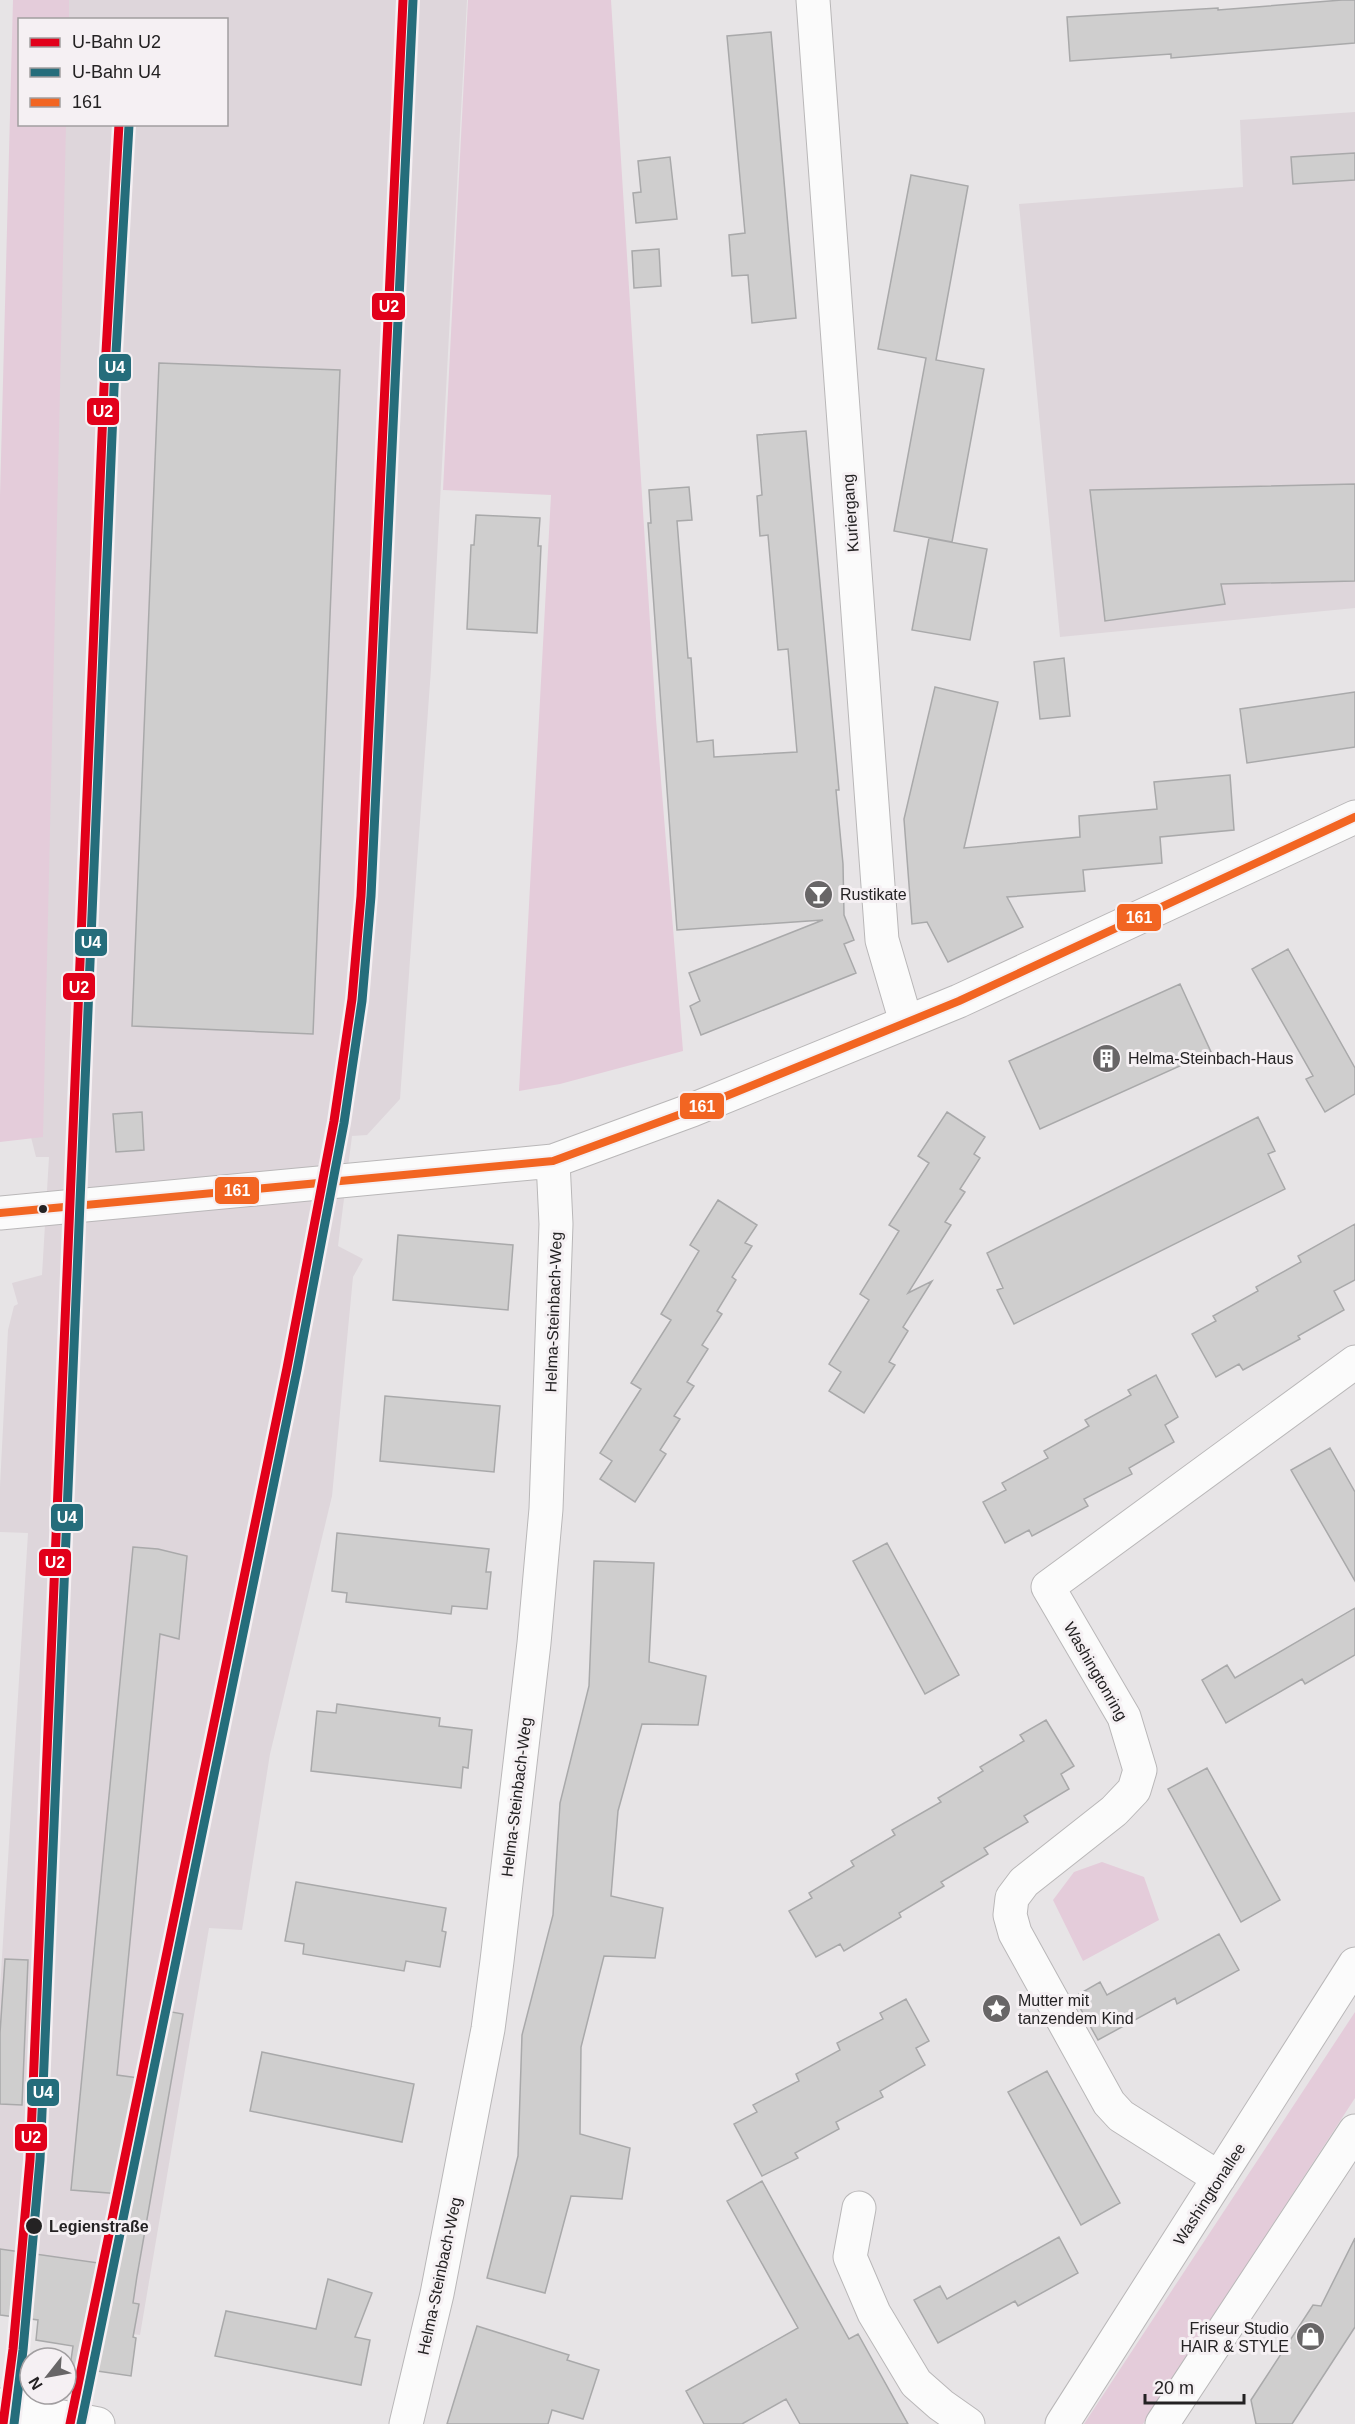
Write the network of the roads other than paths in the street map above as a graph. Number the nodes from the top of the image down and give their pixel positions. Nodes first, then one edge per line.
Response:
1 (813, 0) edge
2 (1355, 817) edge
3 (906, 1022) junction
4 (554, 1161) junction
5 (14, 1212) edge
6 (1355, 1362) edge
7 (1355, 1964) edge
8 (1355, 2131) edge
9 (1220, 2178) junction
10 (859, 2208) dead end
11 (0, 2405) edge
12 (98, 2424) edge
13 (406, 2424) edge
14 (968, 2424) edge
15 (1062, 2424) edge
16 (1162, 2424) edge

1 - 3 street, Kuriergang
2 - 3 street
3 - 4 street
4 - 5 street
4 - 13 street, Helma-Steinbach-Weg
6 - 9 street, Washingtonring
7 - 9 street, Washingtonallee
8 - 16 street
9 - 15 street, Washingtonallee
10 - 14 street
11 - 12 street

